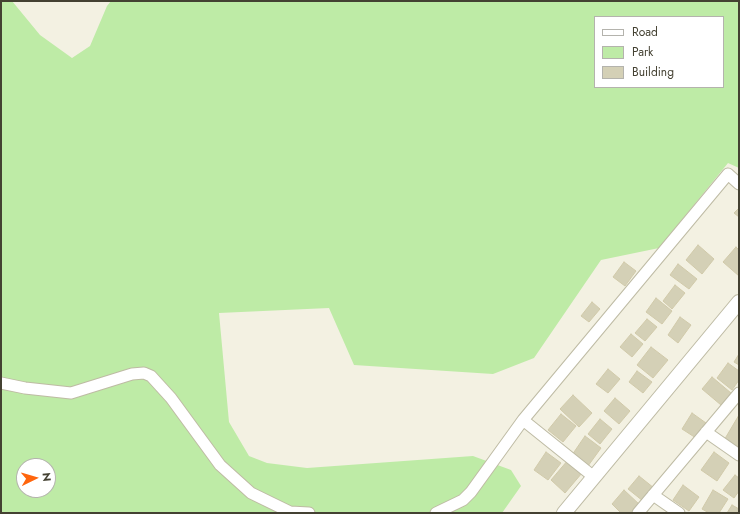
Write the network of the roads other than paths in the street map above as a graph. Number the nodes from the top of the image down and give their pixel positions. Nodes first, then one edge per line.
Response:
1 (739, 184) edge
2 (739, 302) edge
3 (1, 382) edge
4 (739, 392) edge
5 (523, 420) junction
6 (706, 432) junction
7 (739, 455) edge
8 (594, 477) junction
9 (653, 495) junction
10 (309, 513) edge
11 (436, 513) edge
12 (564, 513) edge
13 (638, 513) edge
14 (679, 513) edge

1 - 5 street
2 - 8 street
3 - 10 street
4 - 6 street
5 - 8 street
5 - 11 street
6 - 7 street
6 - 9 street
8 - 12 street
9 - 13 street
9 - 14 street

